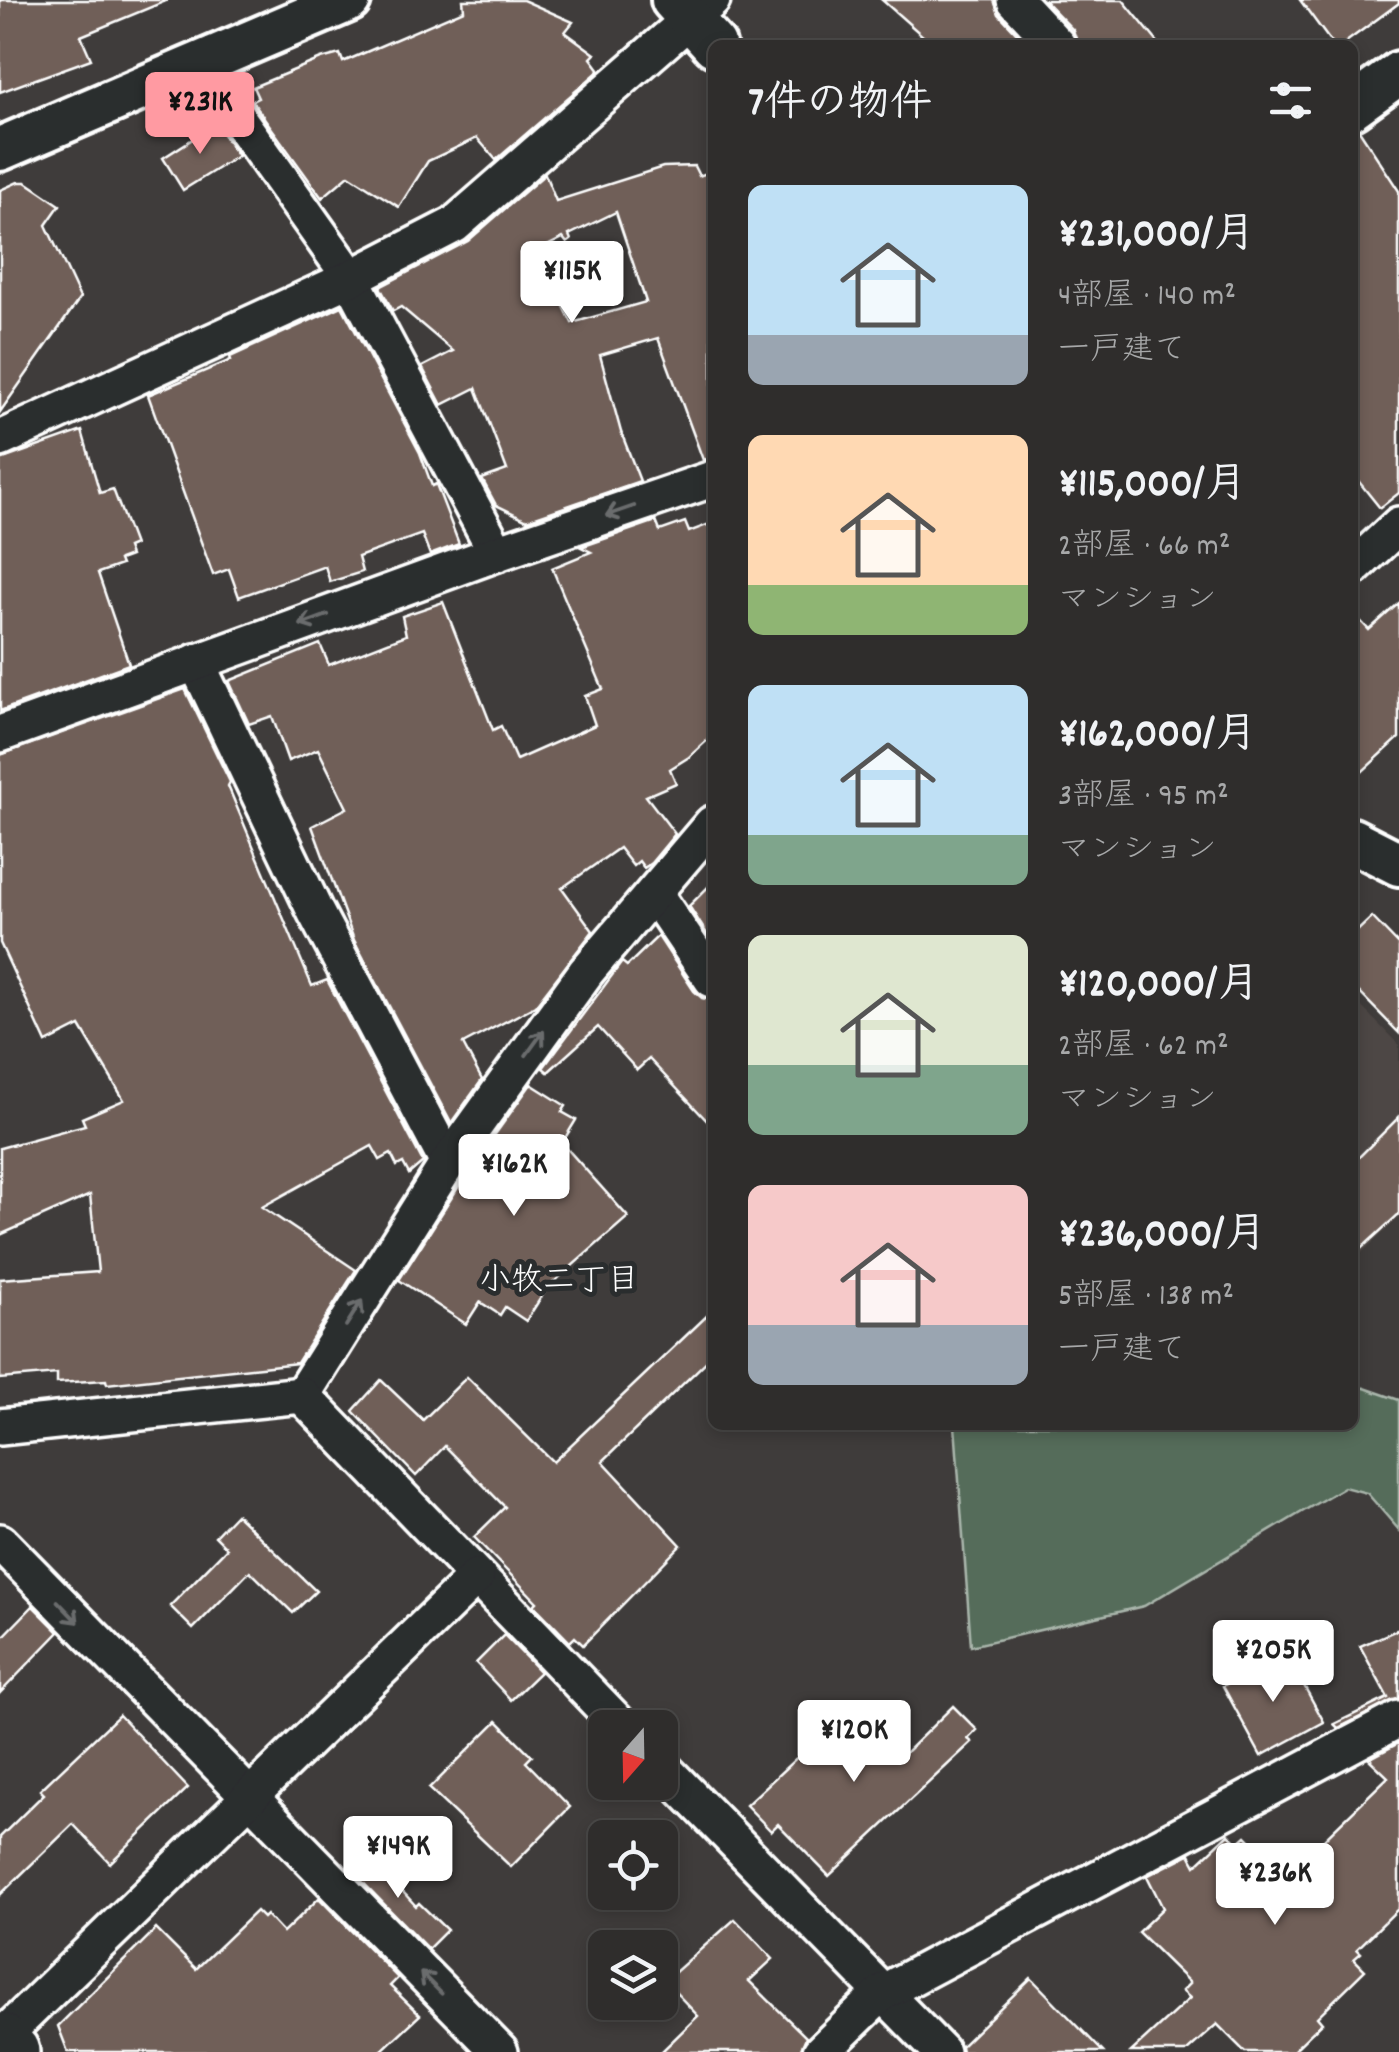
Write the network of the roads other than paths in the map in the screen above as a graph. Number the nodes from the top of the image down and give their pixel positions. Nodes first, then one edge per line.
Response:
1 (349, 0) edge
2 (1014, 0) edge
3 (698, 16) edge
4 (1052, 40) edge
5 (200, 65) junction
6 (1399, 73) edge
7 (1358, 103) edge
8 (0, 150) edge
9 (351, 278) junction
10 (0, 439) edge
11 (708, 480) edge
12 (1399, 524) edge
13 (498, 553) junction
14 (1358, 563) edge
15 (196, 662) junction
16 (0, 734) edge
17 (708, 829) edge
18 (1358, 843) edge
19 (1399, 864) edge
20 (654, 893) junction
21 (708, 973) edge
22 (448, 1163) junction
23 (302, 1395) junction
24 (0, 1427) edge
25 (0, 1542) edge
26 (476, 1577) junction
27 (605, 1710) edge
28 (1399, 1719) edge
29 (678, 1783) edge
30 (247, 1797) junction
31 (882, 1992) junction
32 (0, 2040) edge
33 (11, 2052) edge
34 (500, 2052) edge
35 (821, 2052) edge
36 (941, 2052) edge

1 - 5 street
2 - 4 street
3 - 9 street
5 - 8 street
5 - 9 street
6 - 7 street
9 - 10 street
9 - 13 street
11 -> 13 street
12 - 14 street
13 -> 15 street
15 - 16 street
15 - 22 street
17 - 20 street
18 - 19 street
20 - 21 street
22 -> 20 street
23 -> 22 street
23 - 24 street
23 - 26 street
25 -> 30 street
26 - 27 street
26 - 30 street
28 - 31 street
29 - 31 street
30 - 32 street
34 -> 30 street
31 - 35 street
31 - 36 street
32 - 33 highway

